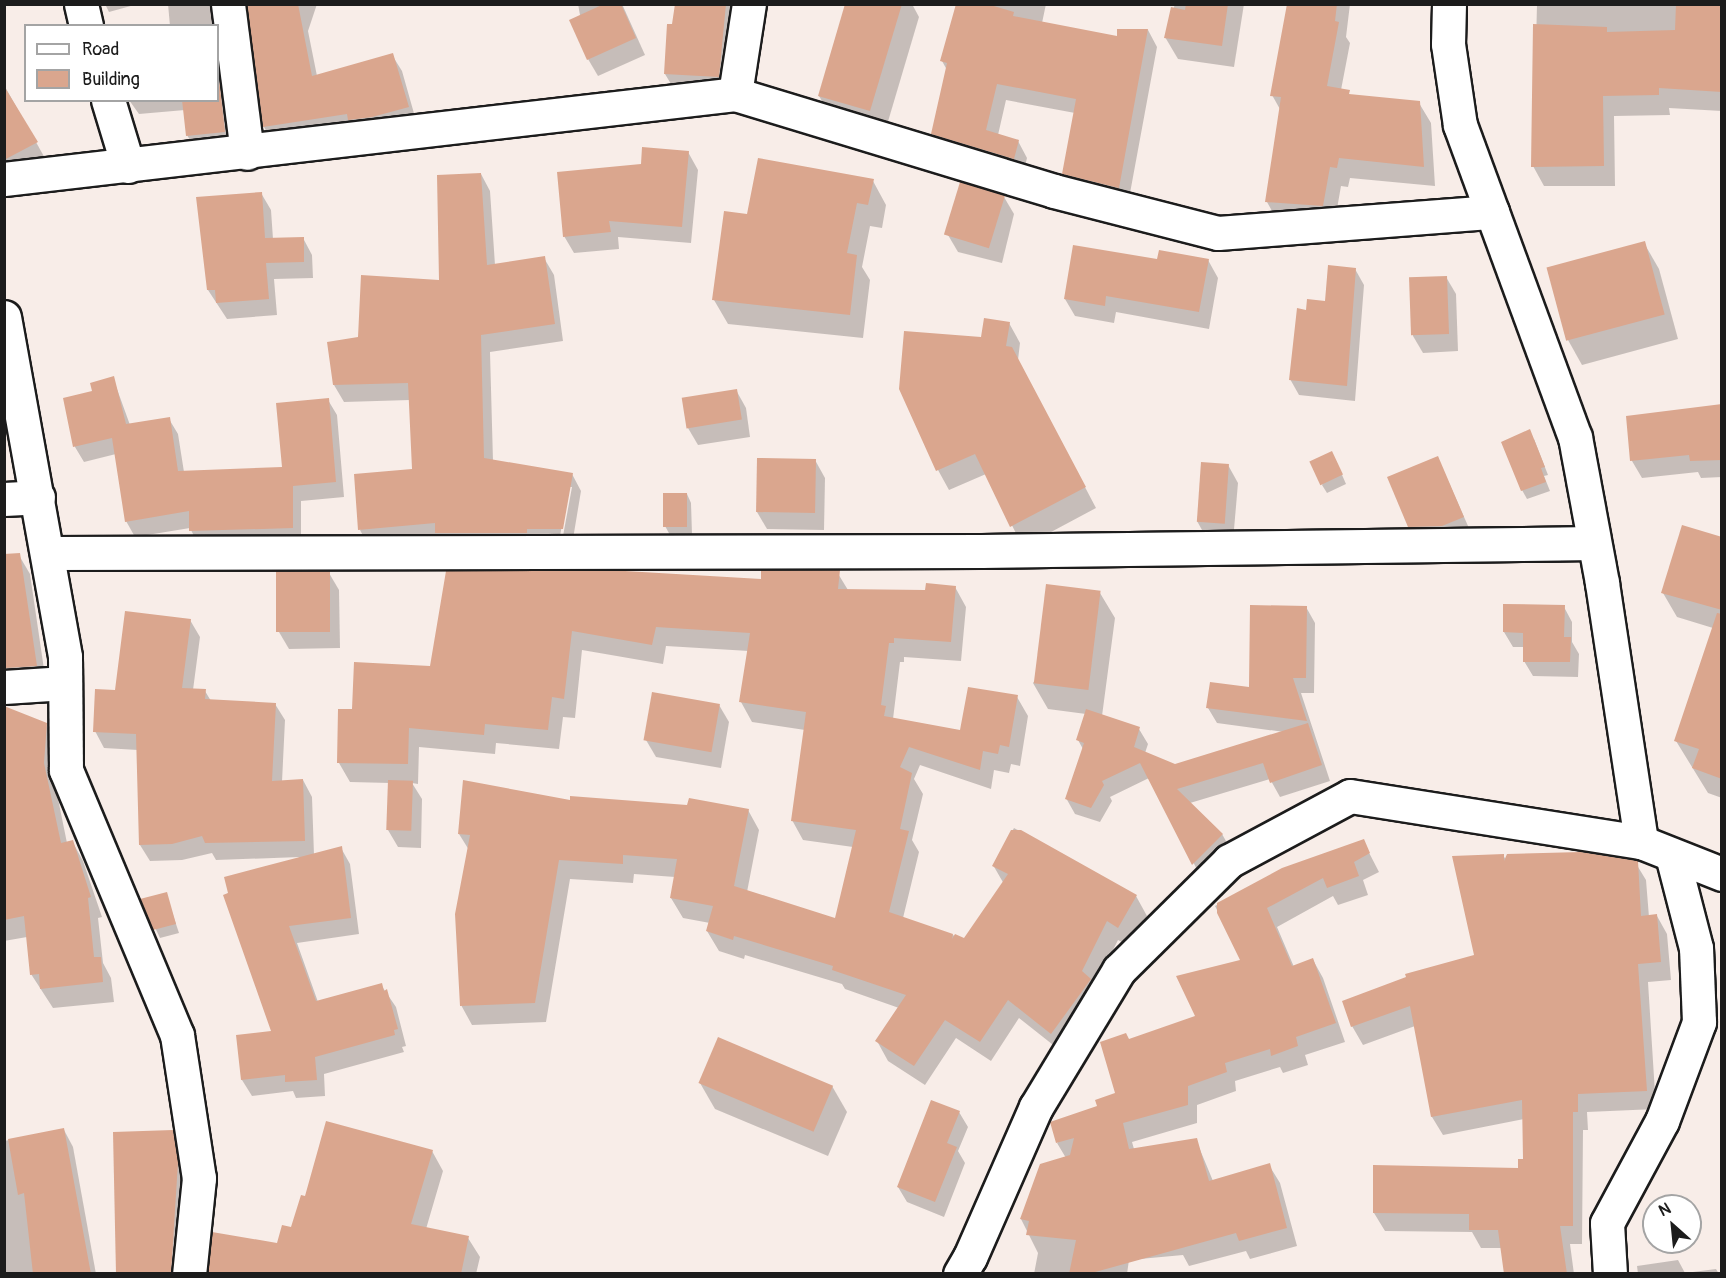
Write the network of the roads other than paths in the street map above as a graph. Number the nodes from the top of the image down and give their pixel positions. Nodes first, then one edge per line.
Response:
1 (81, 4) edge
2 (228, 4) edge
3 (749, 4) edge
4 (1449, 4) edge
5 (86, 24) edge
6 (735, 94) junction
7 (109, 102) edge
8 (247, 153) junction
9 (128, 166) junction
10 (4, 179) edge
11 (1492, 212) junction
12 (4, 317) edge
13 (38, 497) junction
14 (4, 499) edge
15 (1594, 543) junction
16 (47, 553) junction
17 (65, 683) junction
18 (4, 687) edge
19 (1641, 842) junction
20 (1672, 855) junction
21 (1722, 874) edge
22 (189, 1274) edge
23 (960, 1274) edge
24 (1610, 1274) edge

1 - 5 street
2 - 8 street
3 - 6 street
4 - 11 street
6 - 8 street
6 - 11 street
7 - 9 street
8 - 9 street
9 - 10 street
11 - 15 street
12 - 13 street
13 - 14 street
13 - 16 street
15 - 16 street
15 - 19 street
16 - 17 street
17 - 18 street
17 - 22 street
19 - 20 street
19 - 23 street
20 - 21 street
20 - 24 street

